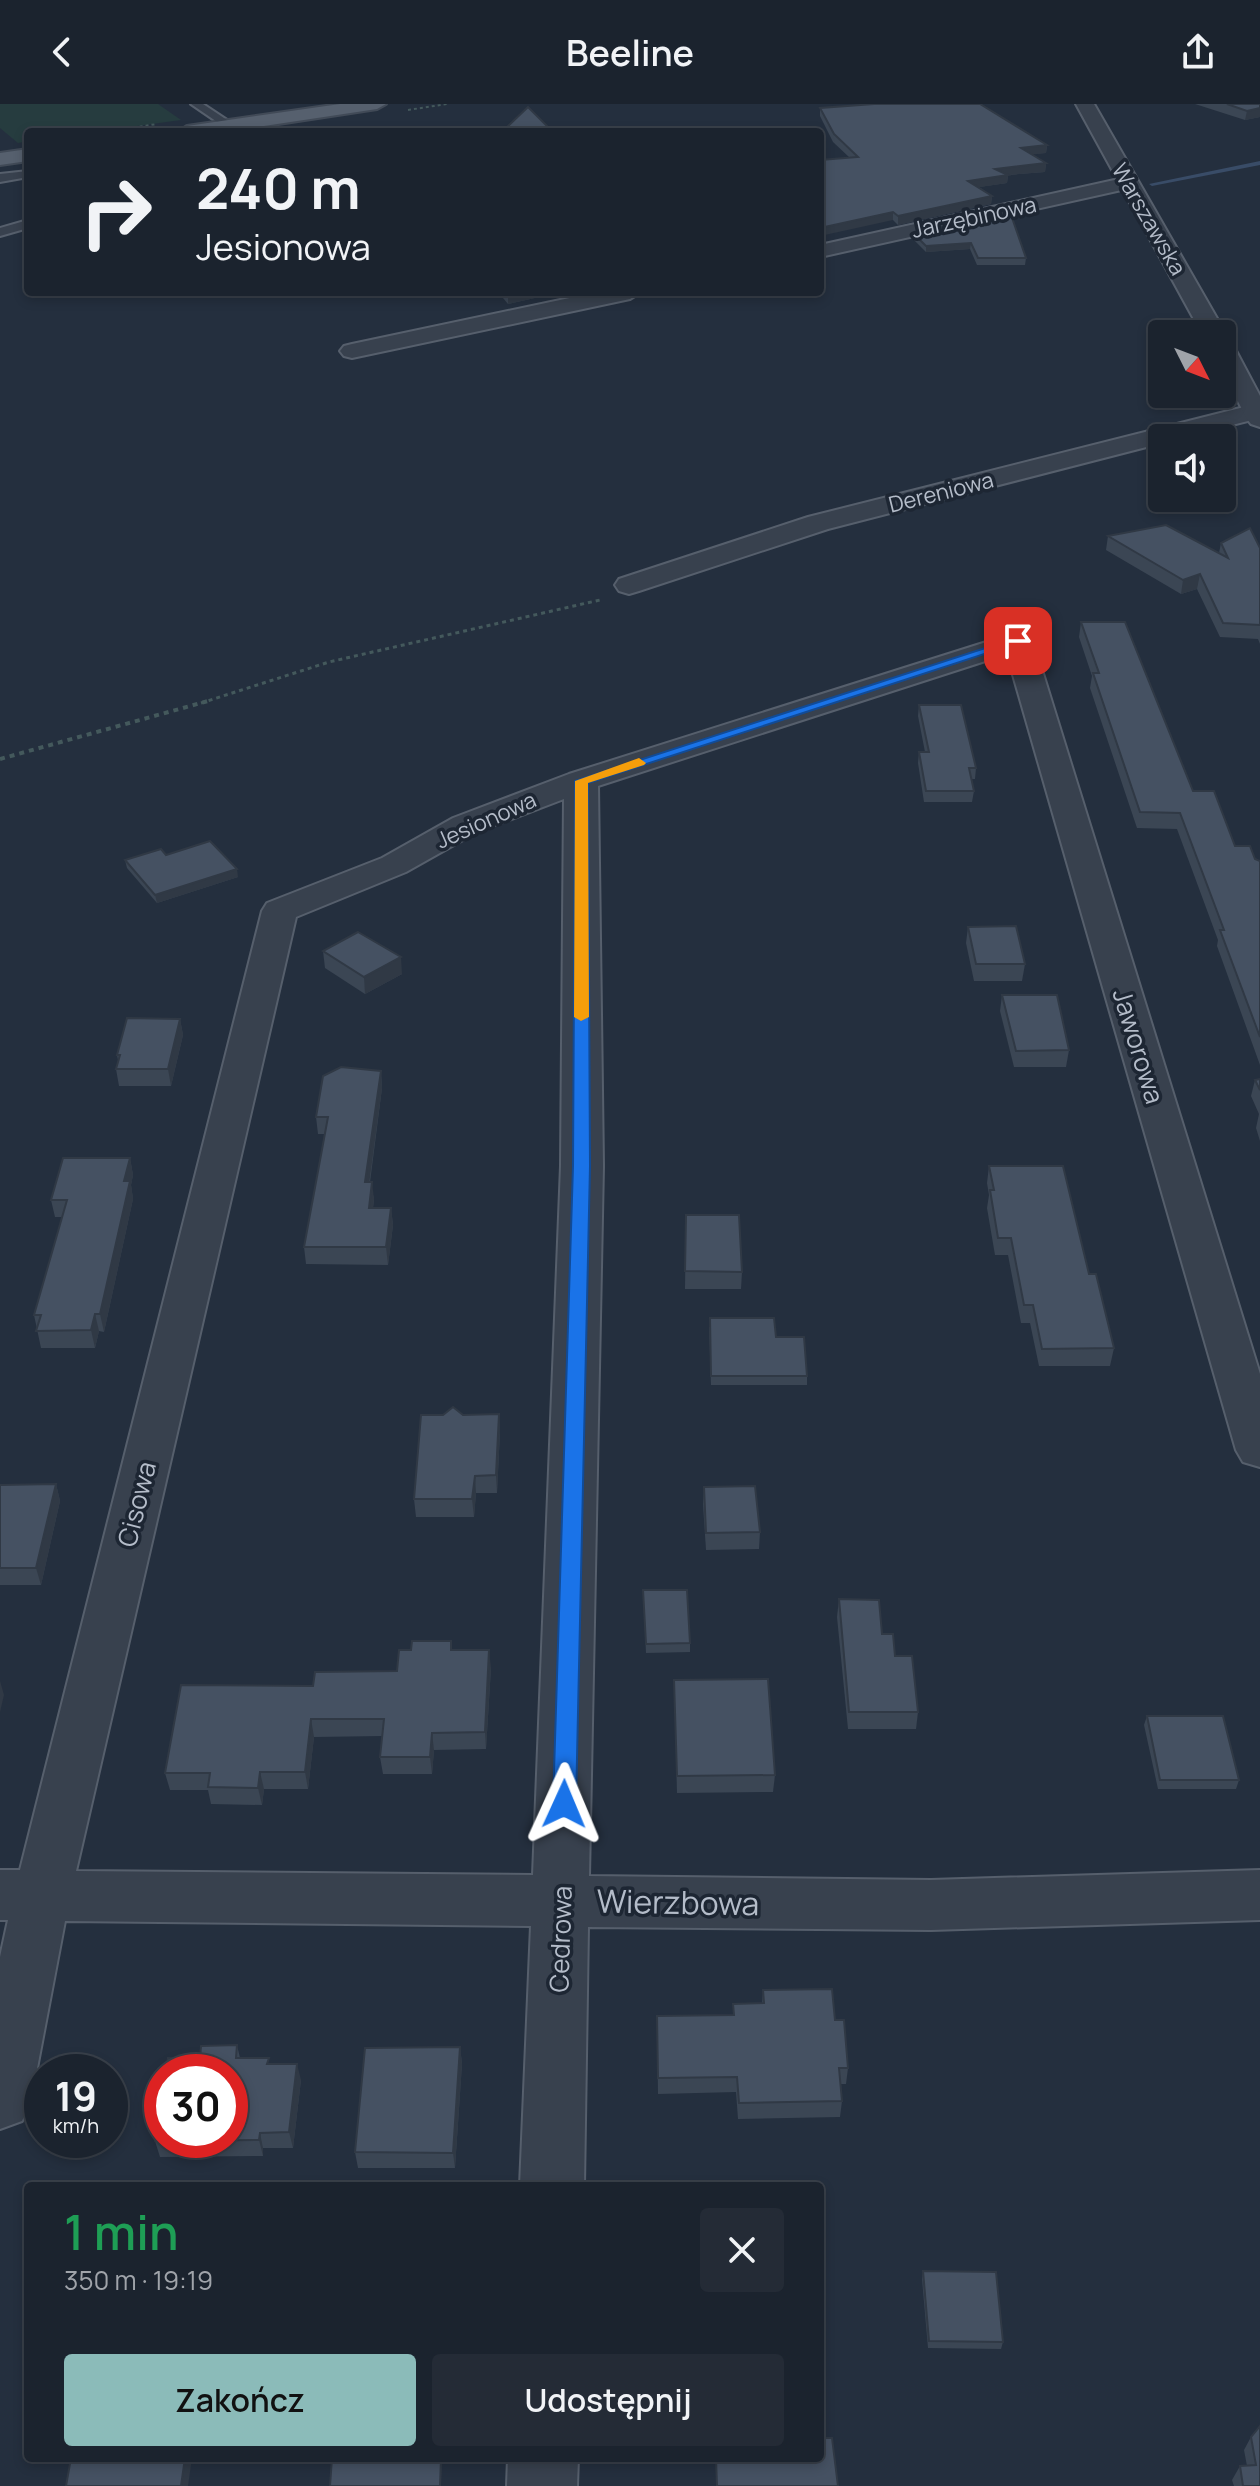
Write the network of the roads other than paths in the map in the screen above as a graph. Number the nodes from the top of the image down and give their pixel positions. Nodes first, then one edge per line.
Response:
1 (196, 104) edge
2 (377, 104) edge
3 (1085, 104) edge
4 (230, 126) junction
5 (216, 128) edge
6 (24, 156) edge
7 (0, 159) edge
8 (24, 175) edge
9 (0, 178) edge
10 (1128, 183) junction
11 (24, 225) edge
12 (0, 232) edge
13 (824, 245) edge
14 (588, 296) edge
15 (1206, 320) edge
16 (352, 351) dead end
17 (1236, 370) edge
18 (1255, 402) edge
19 (629, 585) road end
20 (1018, 641) joint
21 (581, 781) junction
22 (280, 911) joint
23 (1260, 1450) edge
24 (21, 1895) edge
25 (1260, 1895) edge
26 (562, 1900) junction
27 (0, 2100) edge
28 (552, 2182) edge
29 (543, 2462) edge
30 (542, 2486) edge

1 - 4 lane
2 - 4 main road
3 - 10 street, Warszawska
4 - 5 main road
6 - 7 main road
8 - 9 lane
10 - 13 street, Jarzębinowa
10 - 15 street, Warszawska
11 - 12 lane
14 - 16 street
17 - 18 street
18 - 19 street, Dereniowa
20 - 21 street, Jesionowa
20 - 23 street, Jaworowa
21 - 22 street, Jesionowa
21 - 26 street, Cedrowa
22 - 24 street, Cisowa
24 - 26 street, Wierzbowa
24 - 27 street, Cisowa
25 - 26 street, Wierzbowa
26 - 28 street, Cedrowa
29 - 30 street

